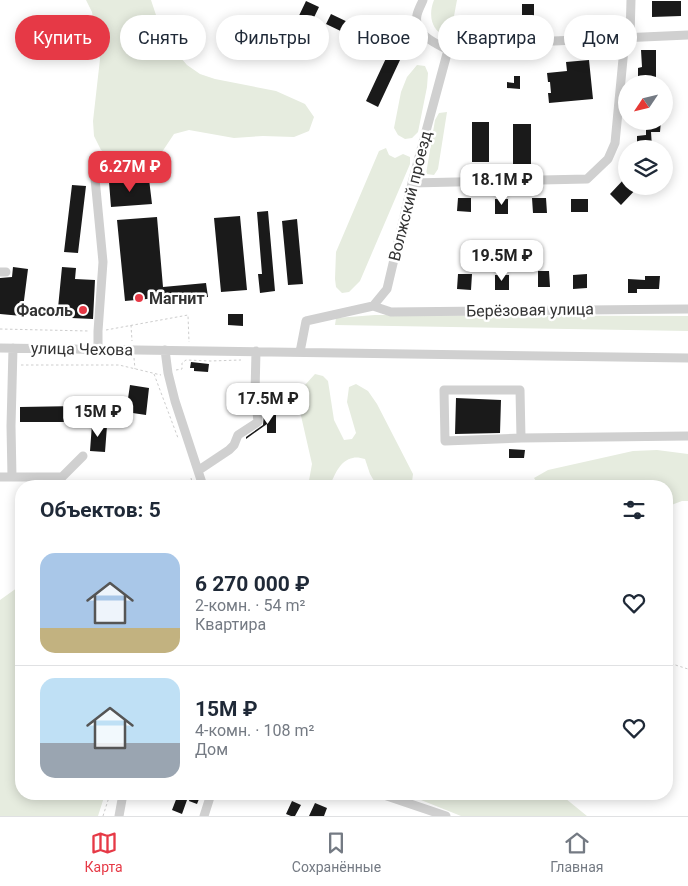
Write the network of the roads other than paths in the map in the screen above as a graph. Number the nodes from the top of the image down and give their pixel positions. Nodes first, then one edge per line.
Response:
1 (424, 0) edge
2 (631, 0) edge
3 (630, 15) edge
4 (688, 35) edge
5 (637, 38) edge
6 (438, 44) edge
7 (445, 60) edge
8 (625, 60) edge
9 (94, 168) dead end
10 (412, 183) junction
11 (373, 306) junction
12 (688, 309) edge
13 (0, 348) edge
14 (13, 348) junction
15 (98, 349) junction
16 (165, 350) junction
17 (300, 352) junction
18 (255, 356) junction
19 (688, 358) edge
20 (688, 436) edge
21 (521, 438) junction
22 (83, 456) dead end
23 (199, 470) junction
24 (0, 477) edge
25 (12, 477) junction
26 (202, 480) edge
27 (122, 800) edge
28 (209, 800) edge
29 (399, 800) edge
30 (118, 816) edge
31 (204, 816) edge
32 (446, 816) edge

1 - 6 street
2 - 3 street
4 - 5 street
7 - 10 street, Волжский проезд
8 - 10 street
9 - 15 street
10 - 11 street, Волжский проезд
11 - 12 street, Берёзовая улица
11 - 17 street
13 - 14 street, улица Чехова
14 - 15 street, улица Чехова
14 - 25 street
15 - 16 street, улица Чехова
16 - 18 street, улица Чехова
16 - 23 street
17 - 18 street, улица Чехова
17 - 19 street, улица Чехова
18 - 23 street
20 - 21 street
21 - 21 street
22 - 25 street
23 - 26 street
24 - 25 street
27 - 30 street
28 - 31 street
29 - 32 street

